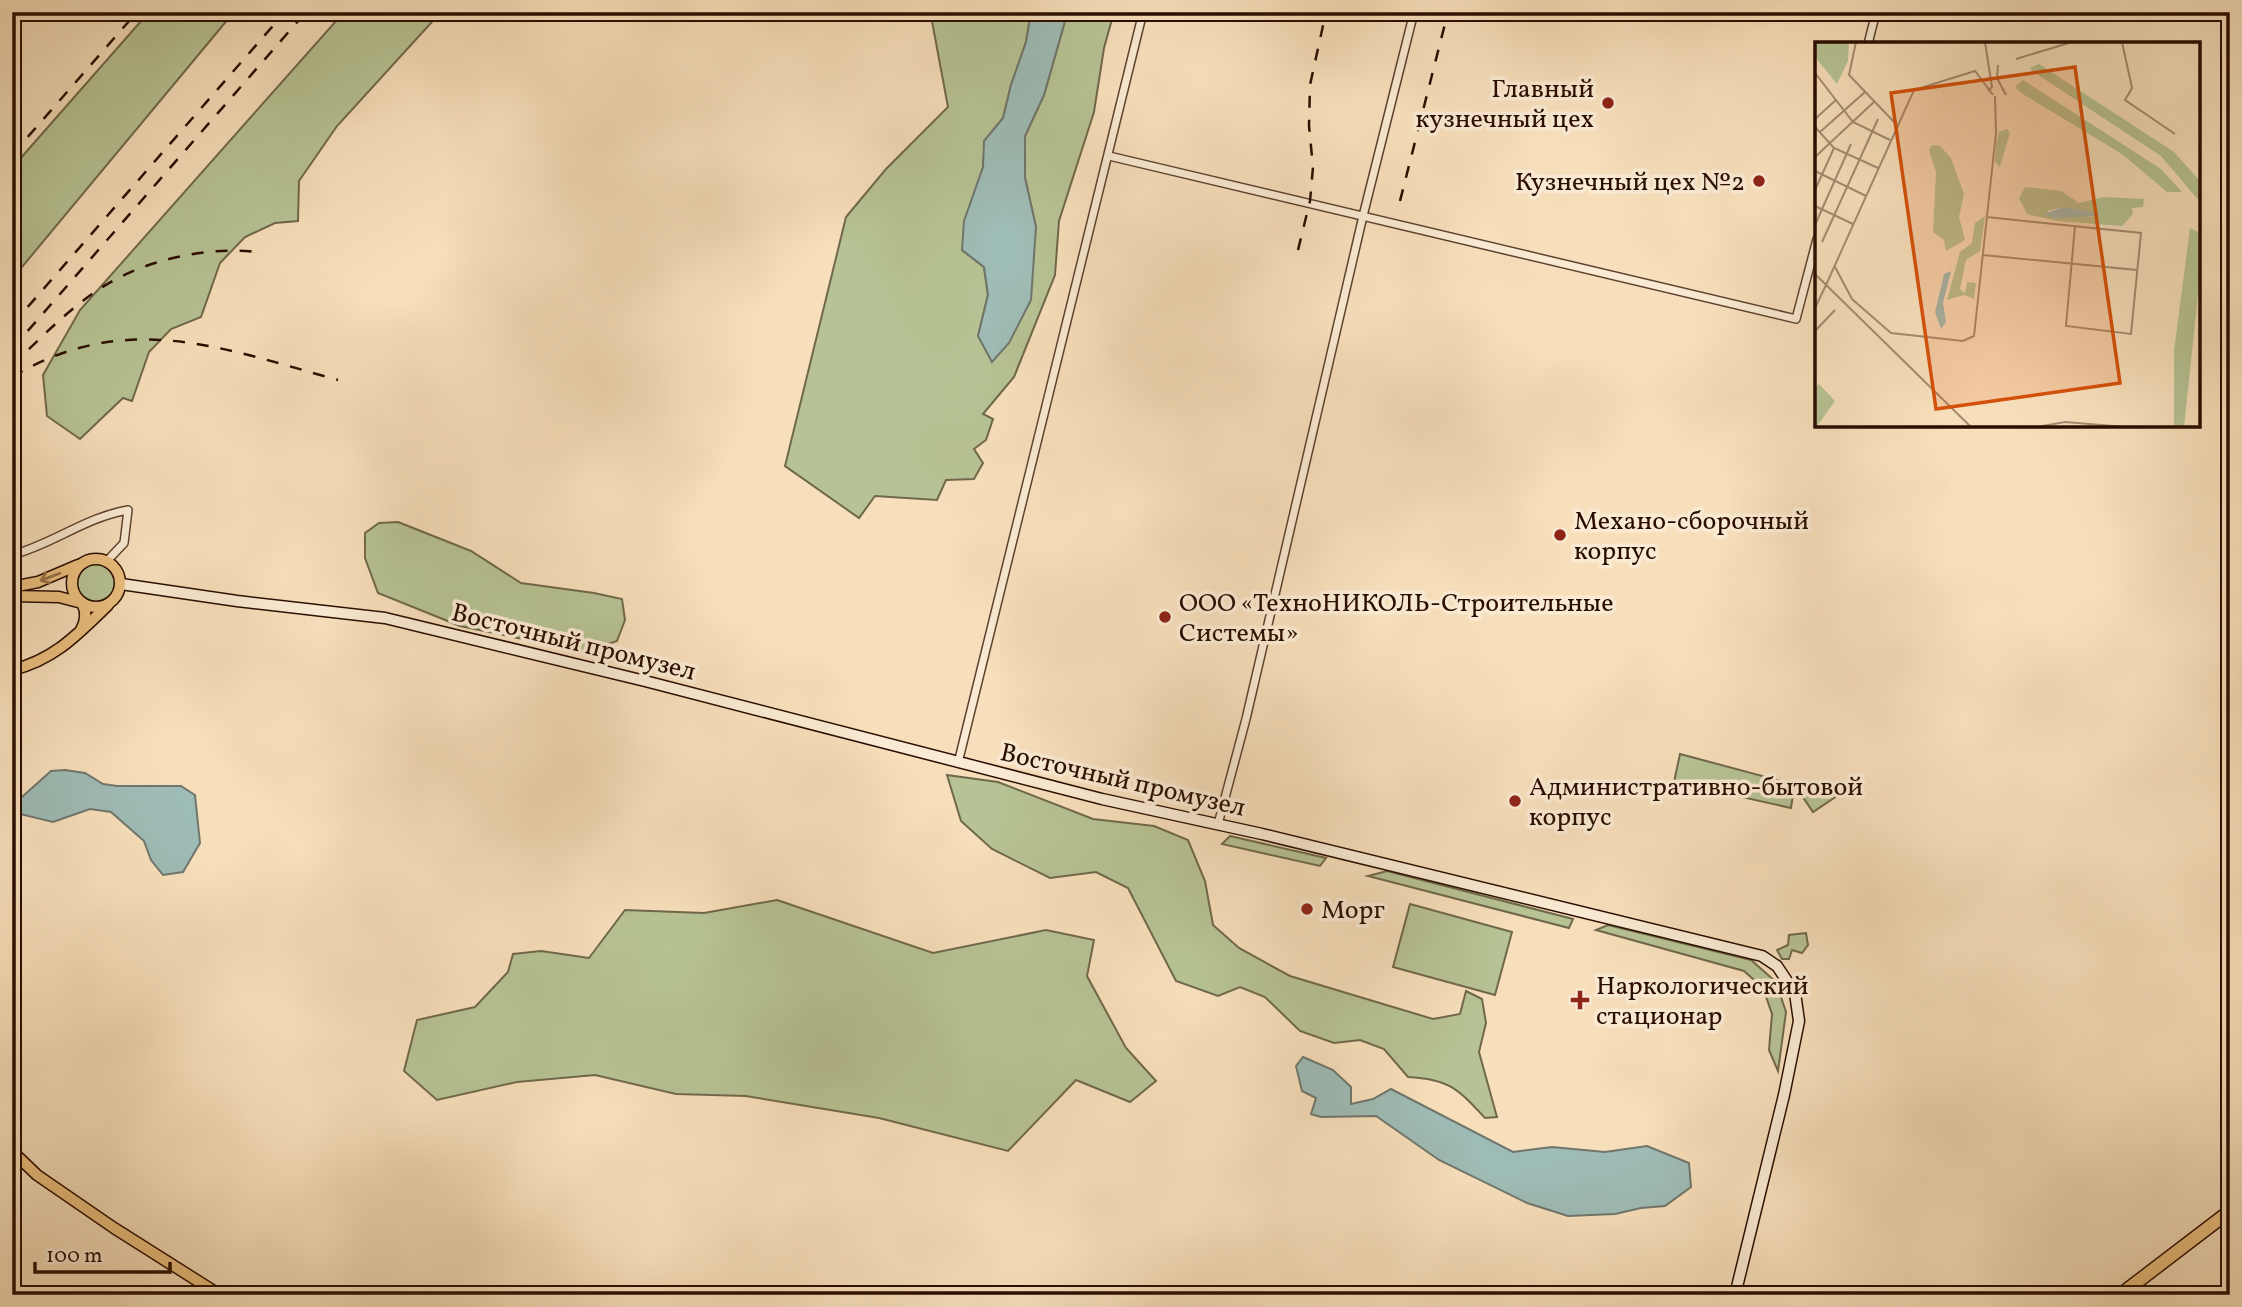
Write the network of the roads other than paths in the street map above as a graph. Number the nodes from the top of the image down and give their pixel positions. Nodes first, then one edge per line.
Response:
1 (1143, 12) edge
2 (1414, 12) edge
3 (1876, 12) edge
4 (1868, 42) edge
5 (1110, 156) junction
6 (1363, 216) junction
7 (1815, 247) edge
8 (12, 555) edge
9 (86, 561) junction
10 (107, 561) junction
11 (121, 584) junction
12 (12, 587) edge
13 (12, 596) edge
14 (113, 601) junction
15 (82, 603) junction
16 (79, 633) junction
17 (12, 670) edge
18 (957, 763) junction
19 (1218, 824) junction
20 (12, 1151) edge
21 (2230, 1211) edge
22 (220, 1295) edge
23 (1735, 1295) edge
24 (2120, 1295) edge

1 - 5 street
2 - 6 street
3 - 4 street
5 - 6 street
5 - 18 street
6 - 7 street
6 - 19 street
8 - 10 street
9 - 10 main road
9 -> 12 main road
9 - 15 main road
10 - 11 main road
11 - 14 main road
11 - 18 street, Восточный промузел
13 - 15 main road
14 - 15 main road
14 - 16 main road
15 - 16 main road
16 - 17 main road
18 - 19 street, Восточный промузел
19 - 23 street, Восточный промузел
20 - 22 main road
21 - 24 highway

